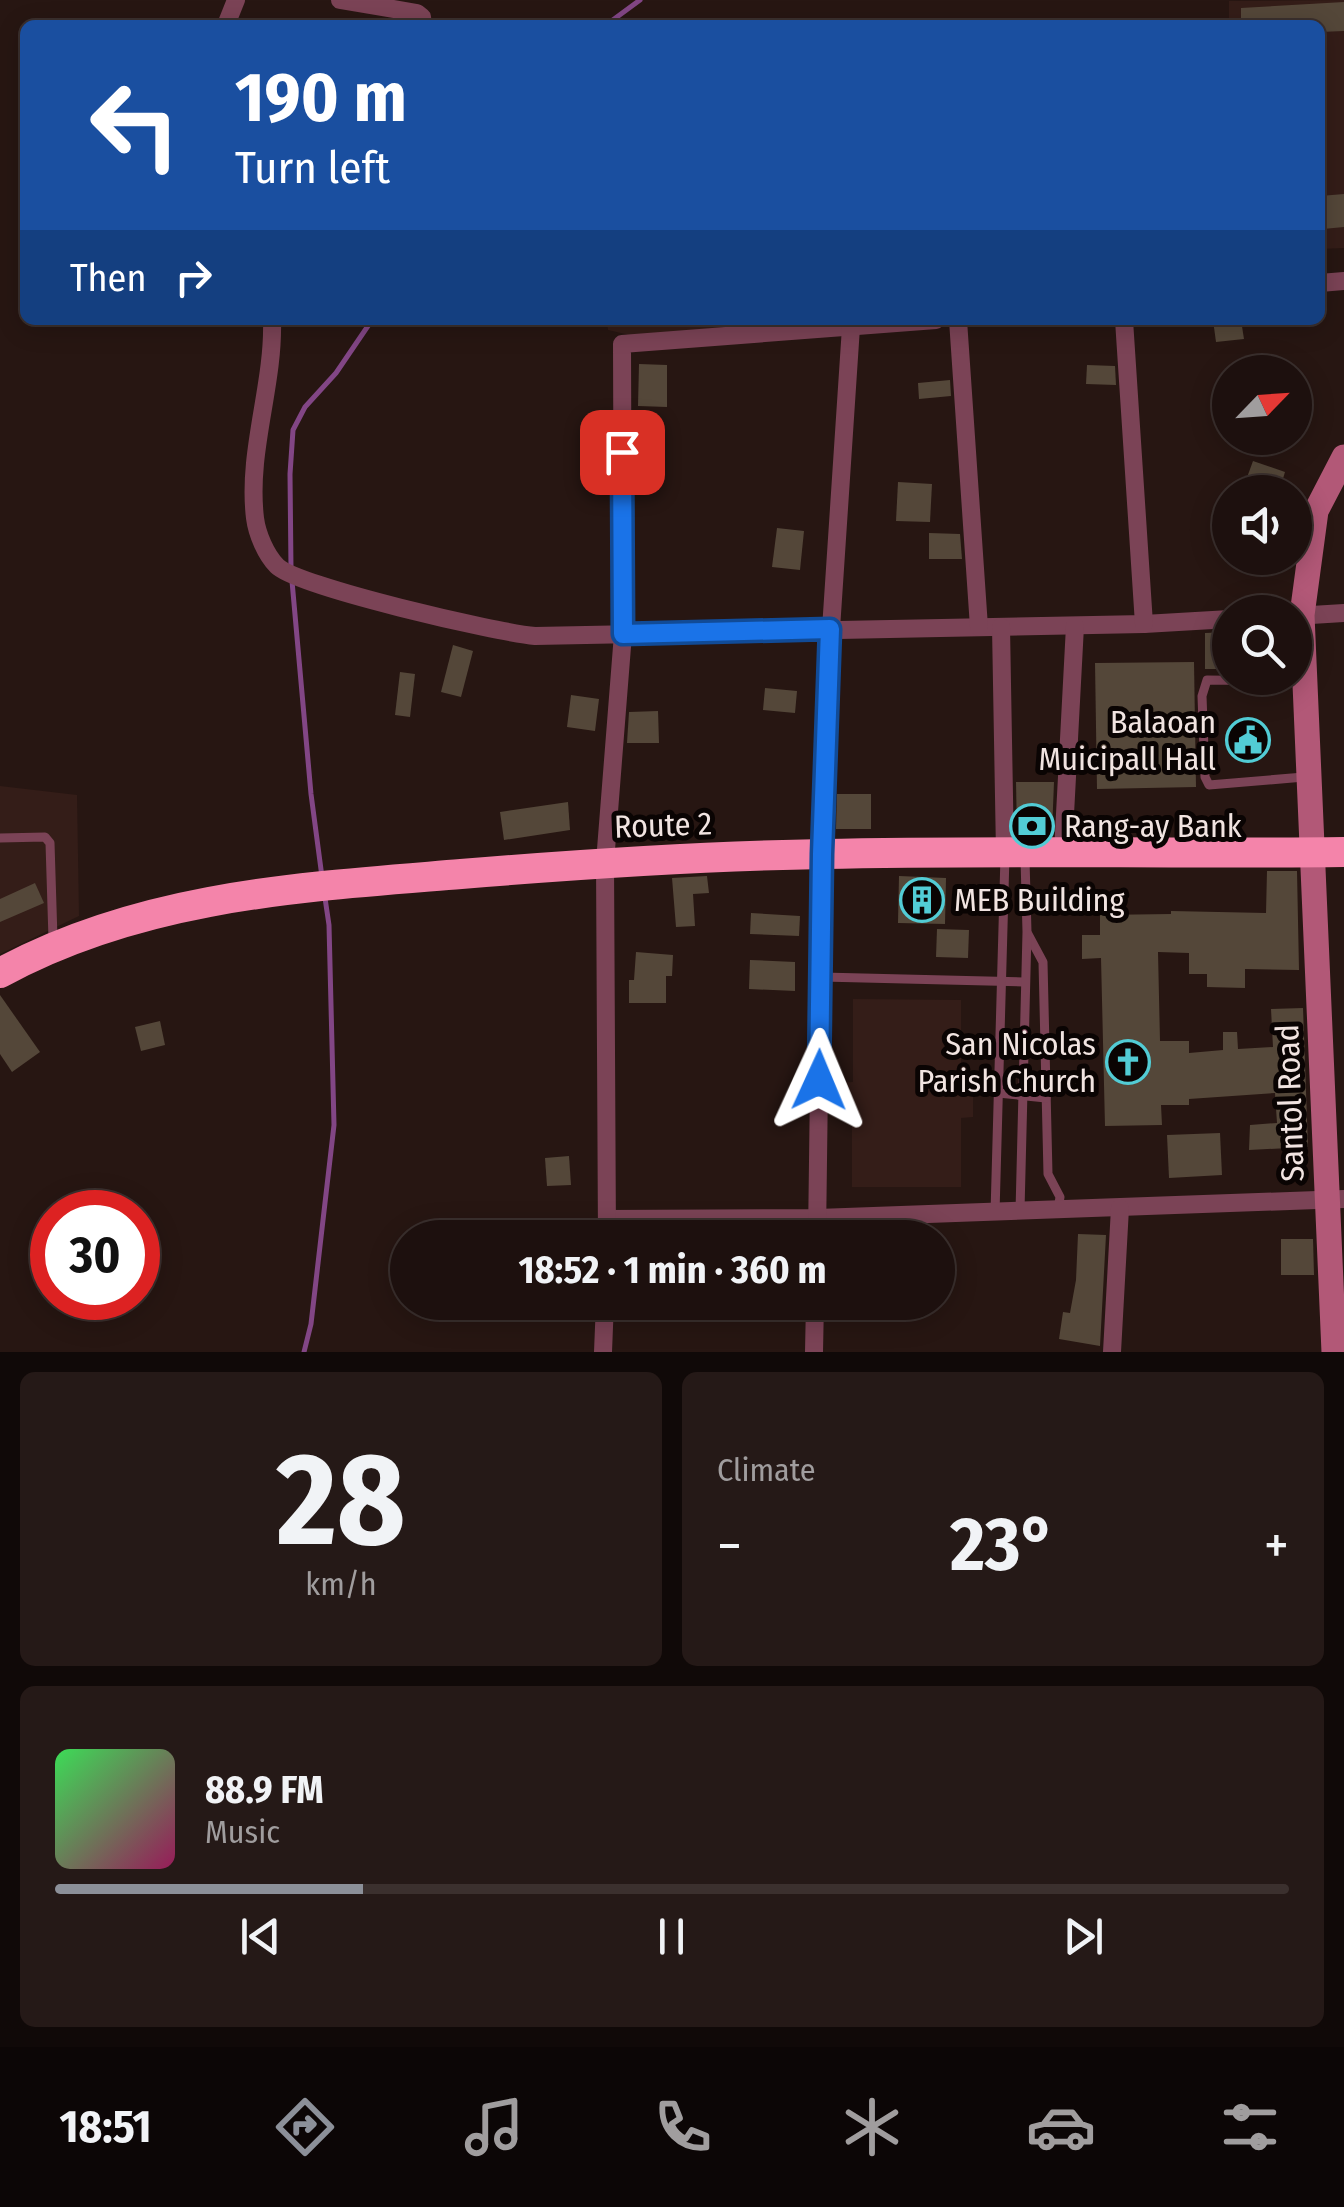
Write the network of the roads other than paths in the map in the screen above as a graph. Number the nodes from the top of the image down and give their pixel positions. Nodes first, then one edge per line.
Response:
1 (340, 0) edge
2 (422, 20) edge
3 (272, 325) edge
4 (829, 325) edge
5 (851, 325) edge
6 (958, 325) edge
7 (1124, 325) edge
8 (1344, 457) edge
9 (1302, 595) edge
10 (1344, 612) edge
11 (1312, 615) edge
12 (1212, 621) edge
13 (1144, 624) junction
14 (1075, 626) junction
15 (979, 627) junction
16 (1001, 627) junction
17 (830, 629) junction
18 (623, 634) junction
19 (1212, 682) edge
20 (1307, 695) edge
21 (1311, 776) junction
22 (0, 838) edge
23 (1063, 852) junction
24 (1313, 852) junction
25 (1344, 852) edge
26 (1015, 853) junction
27 (822, 854) junction
28 (605, 862) junction
29 (1026, 932) junction
30 (54, 947) junction
31 (0, 972) edge
32 (820, 977) junction
33 (1001, 982) junction
34 (1024, 982) junction
35 (998, 1094) junction
36 (1021, 1096) junction
37 (1046, 1098) junction
38 (1335, 1199) edge
39 (1120, 1208) junction
40 (1058, 1210) junction
41 (1020, 1211) junction
42 (994, 1212) junction
43 (818, 1218) junction
44 (607, 1220) edge
45 (776, 1220) edge
46 (604, 1320) edge
47 (815, 1320) edge
48 (603, 1352) edge
49 (814, 1352) edge
50 (1112, 1352) edge
51 (1334, 1352) edge

1 - 2 street
3 - 18 street
4 - 18 street
5 - 17 street
6 - 15 street
7 - 13 street
8 - 9 main road, Santol Road
10 - 11 street
12 - 13 street
13 - 14 street
14 - 16 street
14 - 23 street
15 - 16 street
15 - 17 street
16 - 26 street
17 - 18 street
17 - 27 street
18 - 28 street
19 - 21 lane
20 - 21 main road, Santol Road
21 - 24 main road, Santol Road
22 - 30 lane
23 - 24 highway, Route 2
23 - 26 highway, Route 2
24 - 25 highway, Route 2
24 - 38 main road, Santol Road
26 - 27 highway, Route 2
26 - 29 lane
26 - 33 lane
27 - 28 highway, Route 2
27 - 32 street
28 - 30 highway, Route 2
28 - 44 street
29 - 34 lane
29 - 37 lane
30 - 31 highway, Route 2
32 - 33 lane
32 - 43 street
33 - 34 lane
33 - 35 lane
34 - 36 lane
35 - 36 lane
35 - 42 lane
36 - 37 lane
36 - 41 lane
37 - 40 lane
38 - 39 street
38 - 51 main road, Santol Road
39 - 40 street
39 - 50 street
40 - 41 street
41 - 42 street
42 - 43 street
43 - 45 street
46 - 48 street
47 - 49 street

